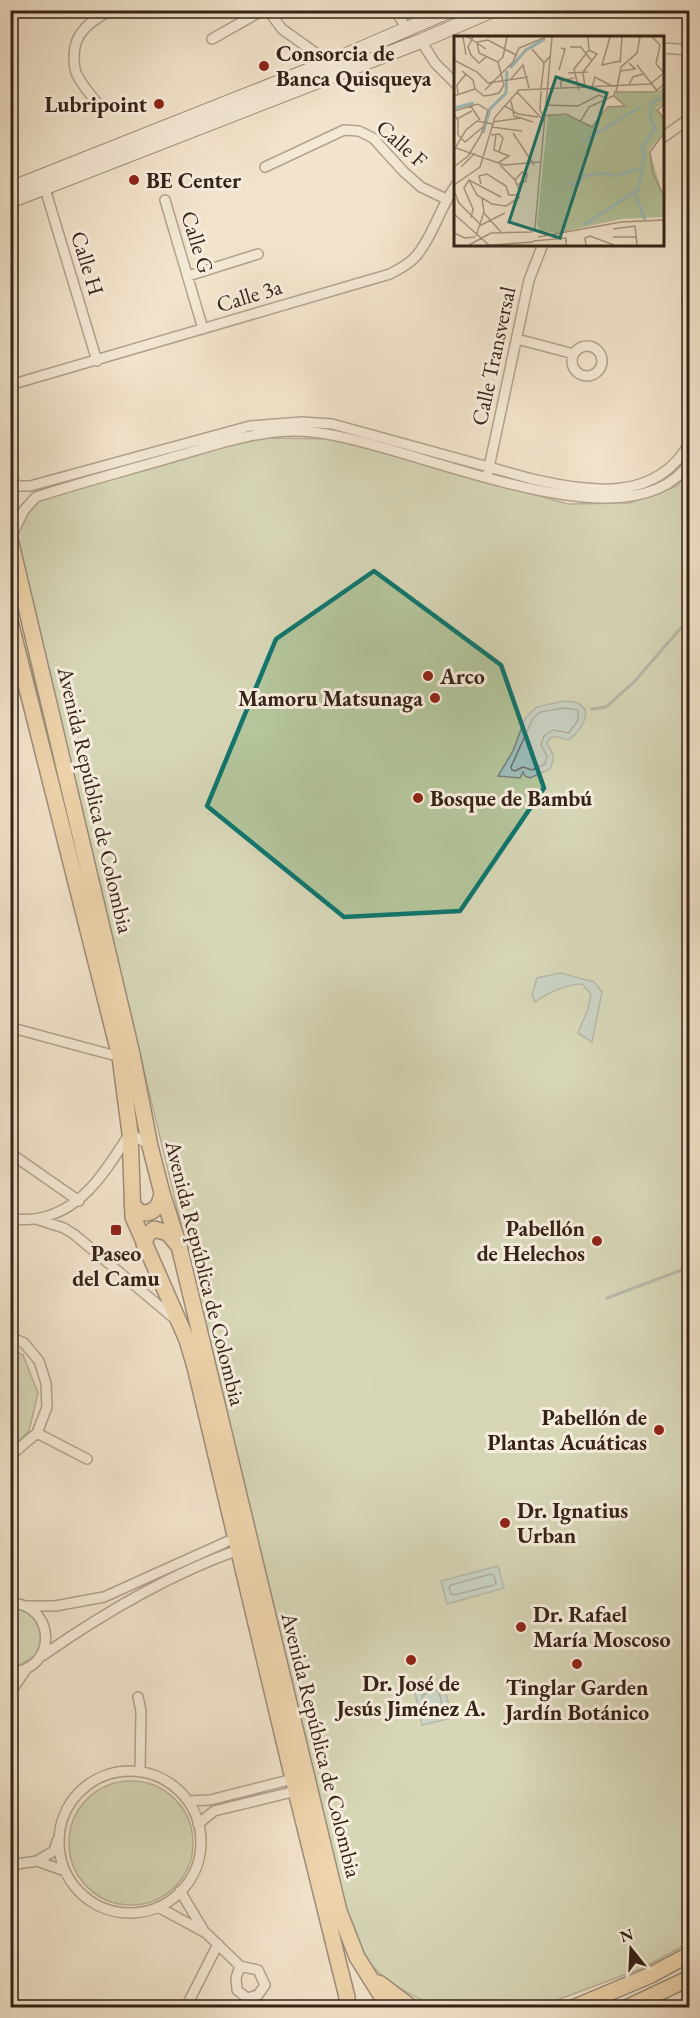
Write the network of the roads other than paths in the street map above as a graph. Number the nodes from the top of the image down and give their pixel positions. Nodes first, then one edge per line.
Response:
1 (111, 10) edge
2 (263, 10) edge
3 (268, 10) edge
4 (395, 10) edge
5 (451, 10) edge
6 (493, 10) edge
7 (407, 29) junction
8 (212, 39) dead end
9 (421, 41) junction
10 (664, 48) edge
11 (690, 50) edge
12 (333, 68) junction
13 (454, 82) edge
14 (100, 106) dead end
15 (690, 118) edge
16 (664, 137) edge
17 (265, 166) dead end
18 (43, 182) junction
19 (454, 188) edge
20 (10, 189) edge
21 (446, 199) junction
22 (165, 200) dead end
23 (10, 201) edge
24 (542, 246) edge
25 (258, 254) dead end
26 (188, 276) junction
27 (690, 278) edge
28 (690, 319) edge
29 (203, 329) junction
30 (517, 339) junction
31 (574, 354) dead end
32 (97, 361) junction
33 (10, 385) edge
34 (223, 438) junction
35 (690, 442) edge
36 (140, 456) junction
37 (690, 462) edge
38 (142, 466) junction
39 (488, 473) junction
40 (10, 482) edge
41 (11, 539) edge
42 (18, 599) edge
43 (10, 621) edge
44 (10, 1029) edge
45 (120, 1057) junction
46 (130, 1133) junction
47 (150, 1146) junction
48 (10, 1153) edge
49 (162, 1193) junction
50 (79, 1201) junction
51 (132, 1205) junction
52 (10, 1219) edge
53 (36, 1219) junction
54 (144, 1244) junction
55 (179, 1246) junction
56 (179, 1324) junction
57 (10, 1337) edge
58 (37, 1433) junction
59 (10, 1456) edge
60 (87, 1459) dead end
61 (236, 1544) junction
62 (10, 1603) edge
63 (28, 1606) junction
64 (42, 1656) junction
65 (27, 1668) junction
66 (10, 1672) edge
67 (10, 1693) edge
68 (138, 1697) dead end
69 (140, 1772) junction
70 (294, 1785) junction
71 (188, 1801) junction
72 (198, 1824) junction
73 (59, 1837) junction
74 (37, 1862) junction
75 (10, 1865) edge
76 (65, 1871) junction
77 (180, 1891) junction
78 (158, 1907) junction
79 (206, 1933) junction
80 (218, 1944) junction
81 (690, 1954) edge
82 (240, 1966) dead end
83 (369, 1974) junction
84 (690, 1978) edge
85 (377, 1990) junction
86 (349, 2004) edge
87 (186, 2007) edge
88 (375, 2007) edge
89 (389, 2007) edge
90 (412, 2007) edge
91 (573, 2007) edge
92 (626, 2007) edge

1 - 14 street
2 - 8 street
3 - 12 street
4 - 7 street
5 - 7 main road
6 - 9 main road
7 - 12 main road
9 - 12 main road
9 - 13 street
10 - 11 street
12 - 18 main road
15 - 16 street
17 - 21 street, Calle F
18 - 20 main road
18 - 23 main road
18 - 32 street, Calle H
19 - 21 street, Calle 3a
21 - 29 street, Calle 3a
22 - 26 street, Calle G
24 - 30 street, Calle Transversal
25 - 26 street
26 - 29 street, Calle G
27 - 28 street
29 - 32 street, Calle 3a
30 - 31 street
30 - 39 street, Calle Transversal
32 - 33 street, Calle 3a
34 - 36 street
34 - 38 street
34 - 39 street
35 - 39 street
36 - 38 street
36 - 40 street
37 - 39 street
38 - 41 street
41 - 42 main road, Avenida República de Colombia
42 - 47 main road, Avenida República de Colombia
43 - 45 main road, Avenida República de Colombia
44 - 45 street
45 - 46 main road, Avenida República de Colombia
46 - 47 street
46 - 50 street
46 - 51 main road, Avenida República de Colombia
47 - 49 main road, Avenida República de Colombia
48 - 50 street
49 - 51 main road
49 - 55 main road, Avenida República de Colombia
50 - 53 street
51 - 54 main road, Avenida República de Colombia
52 - 53 street
53 - 56 street
54 - 55 main road
54 - 56 main road, Avenida República de Colombia
55 - 83 main road, Avenida República de Colombia
56 - 61 main road, Avenida República de Colombia
57 - 58 street
58 - 59 street
58 - 60 street
61 - 63 street
61 - 64 street
61 - 70 main road, Avenida República de Colombia
62 - 63 street
63 - 64 street
64 - 65 street
65 - 66 street
65 - 67 street
68 - 69 street
69 - 71 street
69 - 73 street
70 - 71 street
70 - 72 street
70 - 86 main road, Avenida República de Colombia
71 - 72 street
72 - 77 street
73 - 74 street
73 - 76 street
74 - 75 street
74 - 76 street
76 - 78 street
77 - 78 street
77 - 79 street
78 - 79 street
79 - 80 street
80 - 82 street
80 - 87 street
81 - 91 main road
83 - 85 main road, Avenida República de Colombia
83 - 90 main road
84 - 92 main road
85 - 88 main road
85 - 89 main road, Avenida República de Colombia

